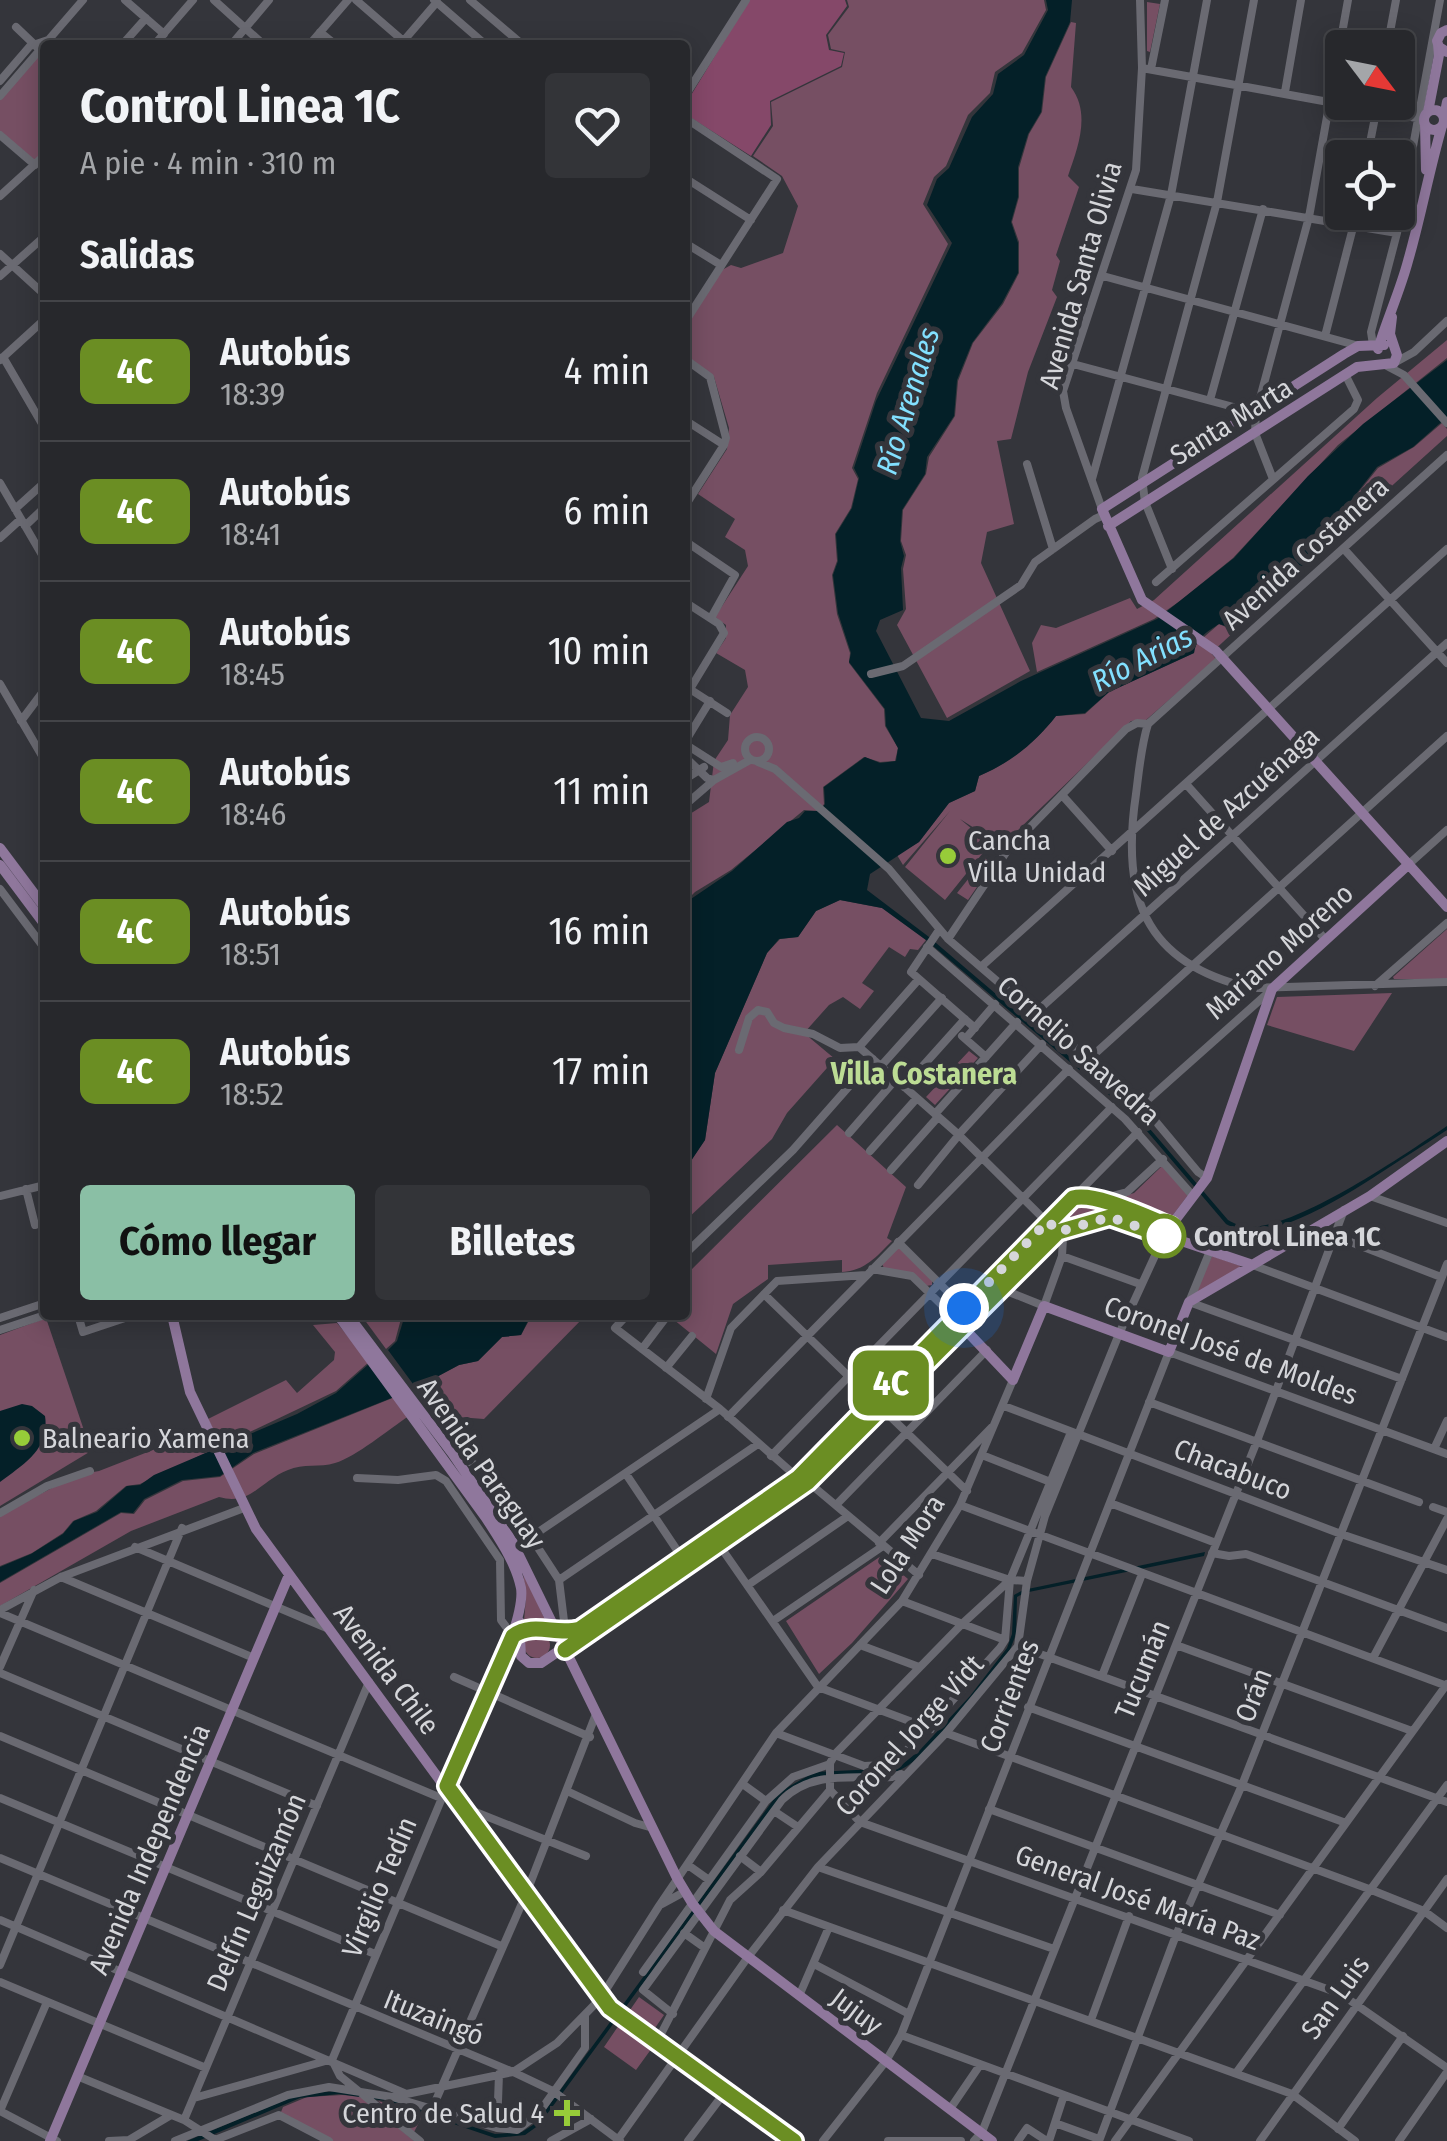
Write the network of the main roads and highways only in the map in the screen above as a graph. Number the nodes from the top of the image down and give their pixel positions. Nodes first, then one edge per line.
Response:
1 (1447, 20) edge
2 (1439, 40) edge
3 (1447, 102) edge
4 (1424, 117) junction
5 (1443, 121) junction
6 (1427, 176) junction
7 (1358, 346) junction
8 (1344, 354) junction
9 (1385, 355) junction
10 (1348, 373) junction
11 (1105, 517) junction
12 (0, 848) edge
13 (1409, 864) junction
14 (0, 865) edge
15 (40, 901) edge
16 (1447, 907) edge
17 (40, 918) edge
18 (1447, 1142) edge
19 (1167, 1231) junction
20 (1250, 1264) junction
21 (1044, 1306) joint
22 (173, 1320) edge
23 (345, 1320) edge
24 (958, 1322) junction
25 (1170, 1352) joint
26 (426, 1426) junction
27 (685, 1562) junction
28 (288, 1575) junction
29 (517, 1630) junction
30 (556, 1632) junction
31 (585, 1636) junction
32 (565, 1650) junction
33 (583, 1684) junction
34 (447, 1786) junction
35 (695, 1908) joint
36 (978, 2137) edge
37 (53, 2141) edge
38 (794, 2141) edge
39 (992, 2141) edge

1 - 2 main road
2 - 4 main road
3 - 5 main road
4 - 5 main road
4 - 5 main road
4 - 6 main road
5 - 6 main road
6 - 9 main road
7 - 8 main road, Santa Marta
7 - 9 main road
7 - 9 main road
8 - 10 main road
8 - 11 main road, Santa Marta
9 - 10 main road, Santa Marta
10 - 11 main road, Santa Marta
11 - 13 main road, Avenida Santa Olivia
12 - 15 main road
13 - 16 main road
13 - 19 main road, Mariano Moreno
14 - 17 main road
18 - 20 main road
19 - 20 main road
19 - 24 main road
19 - 24 main road
20 - 25 main road, Corrientes
21 - 24 main road, Lola Mora
21 - 25 main road, Coronel José de Moldes
22 - 28 main road, Avenida Chile
23 - 26 main road, Avenida Paraguay
24 - 27 main road
26 - 29 main road, Avenida Paraguay
26 - 30 main road, Avenida Paraguay
27 - 30 main road
27 - 31 main road
28 - 34 main road, Avenida Chile
28 - 37 main road, Avenida Independencia
29 - 30 main road
29 - 32 main road
29 - 34 main road, Virgilio Tedín
30 - 32 main road, Avenida Paraguay
31 - 32 main road
31 - 33 main road
32 - 33 main road, Avenida Paraguay
33 - 35 main road, Avenida Paraguay
34 - 38 main road, Avenida Chile
35 - 36 main road, Jujuy
36 - 39 main road, Jujuy

